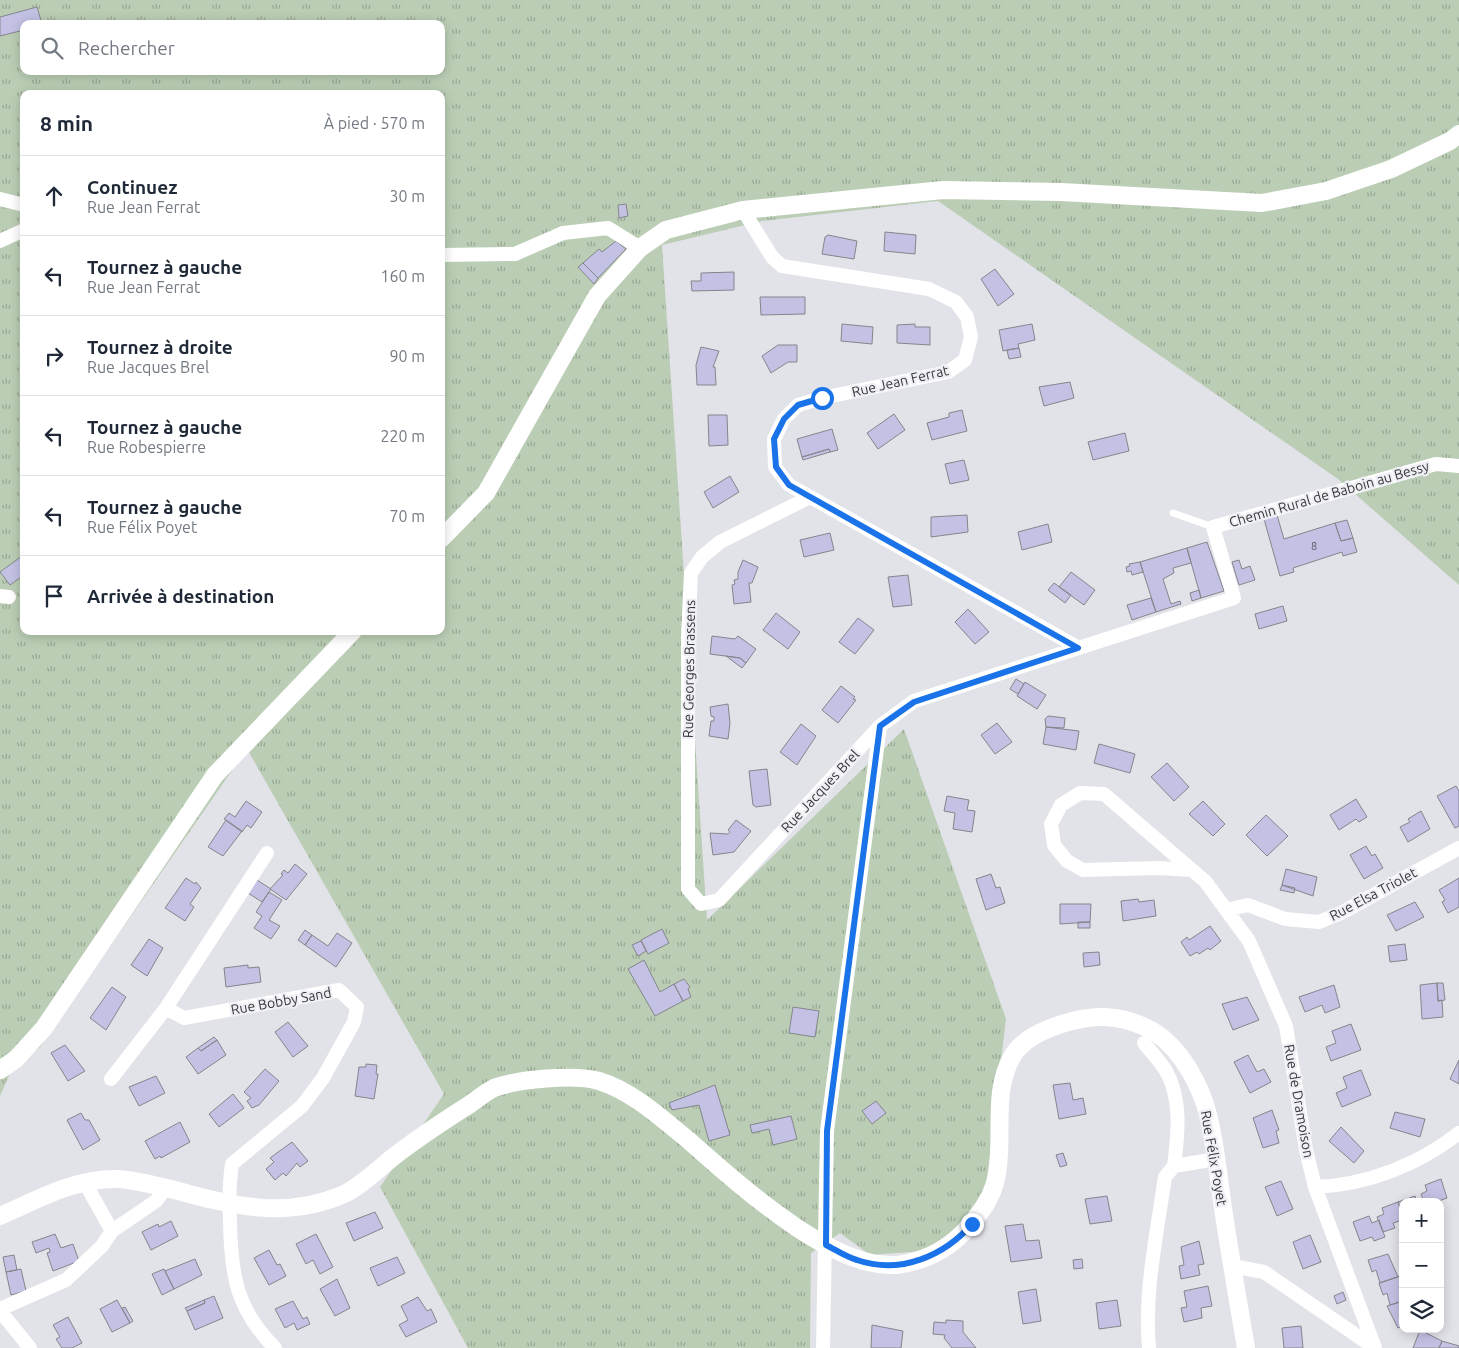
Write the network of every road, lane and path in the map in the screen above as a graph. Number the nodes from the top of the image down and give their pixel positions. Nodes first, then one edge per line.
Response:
1 (1459, 134) edge
2 (0, 199) edge
3 (20, 204) edge
4 (743, 210) junction
5 (20, 232) edge
6 (0, 241) edge
7 (640, 248) junction
8 (445, 255) edge
9 (1459, 466) edge
10 (810, 496) junction
11 (1173, 512) dead end
12 (1213, 527) junction
13 (445, 535) edge
14 (1234, 598) joint
15 (349, 635) edge
16 (1078, 648) junction
17 (880, 726) junction
18 (1459, 848) edge
19 (267, 853) dead end
20 (1192, 870) junction
21 (701, 904) joint
22 (1226, 910) junction
23 (166, 1008) junction
24 (1144, 1043) dead end
25 (0, 1070) edge
26 (110, 1079) dead end
27 (1459, 1133) edge
28 (1216, 1159) junction
29 (1170, 1172) junction
30 (85, 1182) junction
31 (1315, 1187) junction
32 (166, 1188) junction
33 (230, 1204) junction
34 (0, 1216) edge
35 (112, 1230) junction
36 (826, 1245) junction
37 (1232, 1266) junction
38 (0, 1310) edge
39 (30, 1348) edge
40 (275, 1348) edge
41 (823, 1348) edge
42 (1149, 1348) edge
43 (1246, 1348) edge
44 (1375, 1348) edge

1 - 4 street
2 - 3 street
4 - 7 street
4 - 10 street, Rue Jean Ferrat
5 - 6 street
7 - 8 street
7 - 13 street
9 - 12 street, Chemin Rural de Baboin au Bessy
10 - 16 street, Rue Jean Ferrat
10 - 21 street, Rue Georges Brassens
11 - 12 lane
12 - 14 street, Chemin Rural de Baboin au Bessy
14 - 16 street, Rue Jacques Brel
15 - 25 street
16 - 17 street, Rue Jacques Brel
17 - 21 street, Rue Jacques Brel
17 - 36 street
18 - 22 street, Rue Elsa Triolet
19 - 23 street
20 - 20 street, Rue de Dramoison
20 - 22 street, Rue de Dramoison
22 - 31 street, Rue de Dramoison
23 - 26 street
23 - 33 street, Rue Bobby Sand
24 - 29 street
27 - 31 street
28 - 29 street
28 - 36 street, Rue Félix Poyet
28 - 37 street, Rue Félix Poyet
29 - 42 street
30 - 32 street, Rue Félix Poyet
30 - 34 street, Rue Félix Poyet
30 - 35 street
31 - 44 street, Rue de Dramoison
32 - 33 street, Rue Félix Poyet
32 - 35 street
33 - 36 street, Rue Félix Poyet
33 - 40 street
35 - 38 street
36 - 41 street
37 - 43 street, Rue Félix Poyet
37 - 44 street
38 - 39 street

